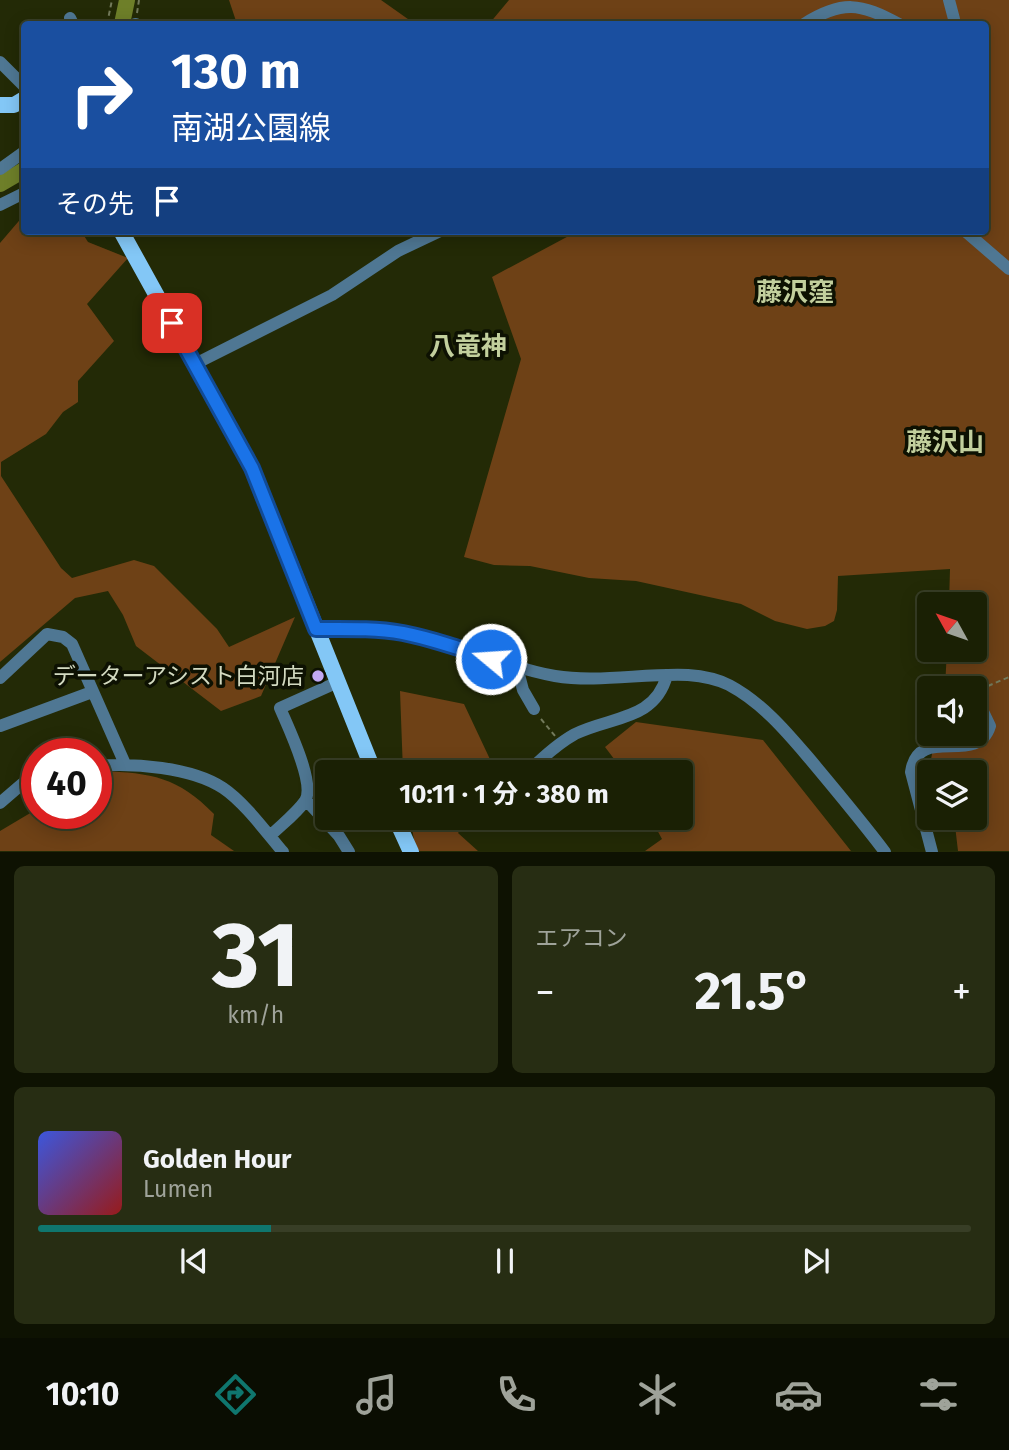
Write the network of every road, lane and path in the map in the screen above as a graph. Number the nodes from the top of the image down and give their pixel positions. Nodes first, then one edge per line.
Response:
1 (111, 0) edge
2 (139, 0) edge
3 (949, 0) edge
4 (108, 21) edge
5 (136, 21) edge
6 (809, 21) edge
7 (894, 21) edge
8 (953, 21) edge
9 (0, 62) edge
10 (21, 83) edge
11 (21, 100) edge
12 (0, 106) edge
13 (21, 154) edge
14 (0, 169) edge
15 (21, 194) edge
16 (0, 205) edge
17 (123, 235) edge
18 (432, 235) edge
19 (970, 235) edge
20 (1009, 269) edge
21 (195, 364) junction
22 (316, 629) junction
23 (517, 667) junction
24 (667, 675) junction
25 (1009, 677) edge
26 (0, 678) edge
27 (338, 682) junction
28 (987, 687) edge
29 (92, 692) junction
30 (534, 709) joint
31 (0, 726) edge
32 (561, 742) junction
33 (966, 746) edge
34 (369, 760) edge
35 (541, 760) edge
36 (125, 764) junction
37 (112, 765) edge
38 (21, 785) edge
39 (306, 800) junction
40 (0, 803) edge
41 (401, 830) edge
42 (270, 836) junction
43 (283, 852) edge
44 (349, 852) edge
45 (411, 852) edge
46 (885, 852) edge
47 (932, 852) edge

1 - 4 path
2 - 5 path
3 - 8 street
6 - 7 street
9 - 10 street
11 - 12 main road
13 - 14 street
15 - 16 street
17 - 21 main road
18 - 21 street
19 - 20 street
21 - 22 main road
22 - 23 street
22 - 27 main road
23 - 24 street
23 - 30 street
24 - 32 street
24 - 46 street
25 - 28 path
26 - 29 street
27 - 34 main road
27 - 39 street
29 - 31 street
29 - 36 street
30 - 32 path
32 - 35 street
33 - 47 street
36 - 37 street
36 - 42 street
38 - 40 street
39 - 42 street
39 - 44 street
41 - 45 main road
42 - 43 street

